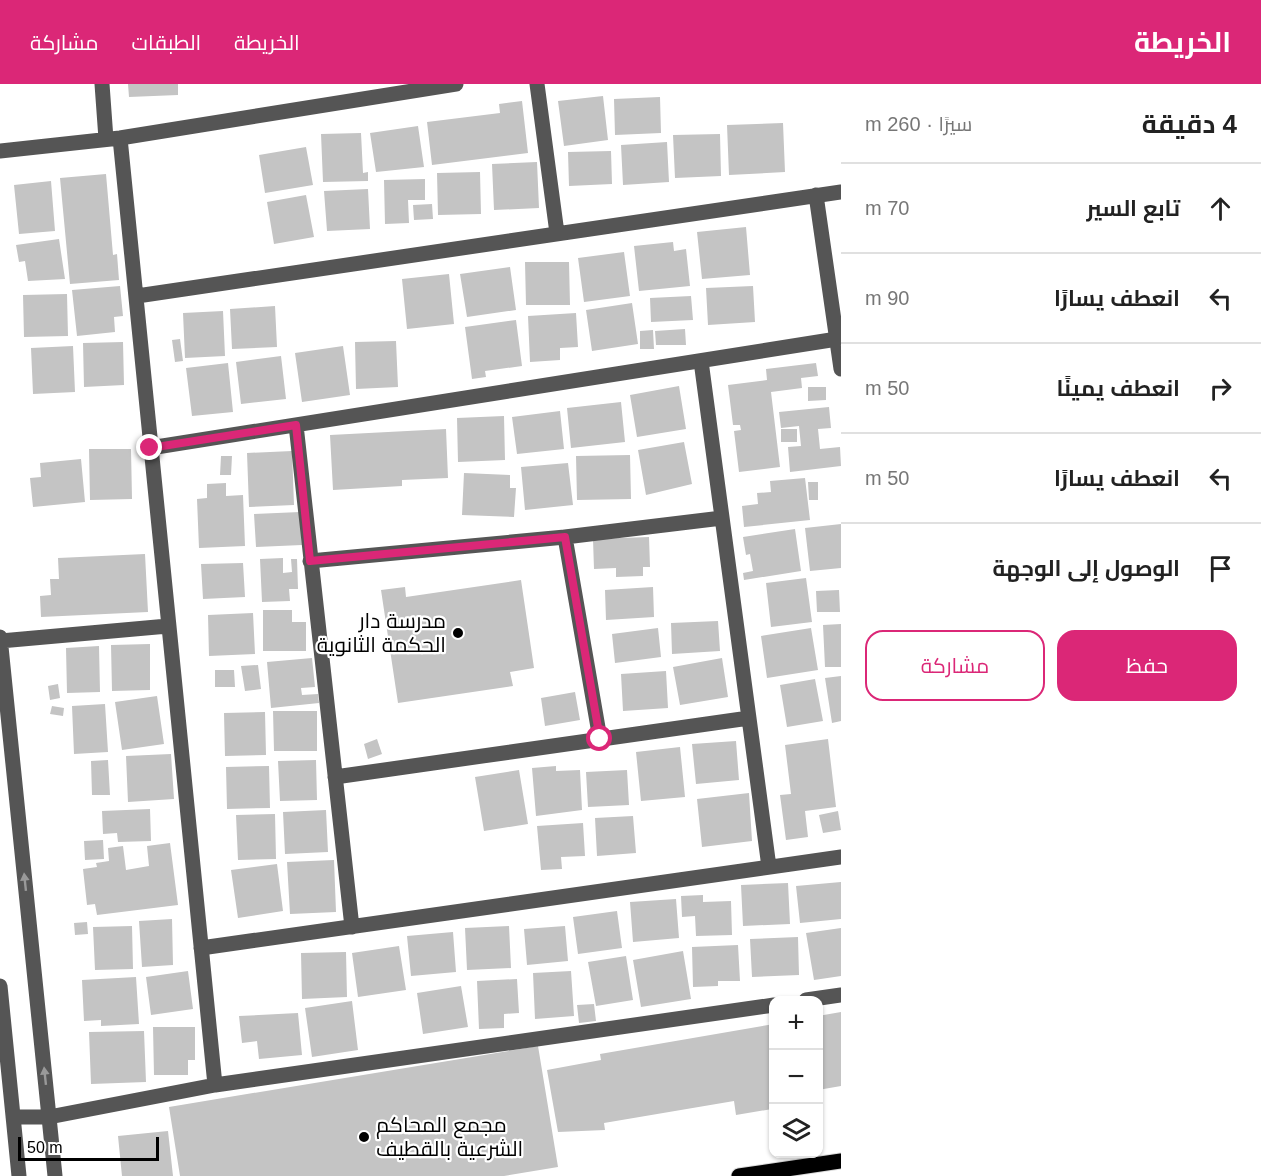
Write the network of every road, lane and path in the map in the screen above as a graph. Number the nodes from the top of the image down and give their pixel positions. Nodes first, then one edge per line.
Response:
1 (102, 84) edge
2 (456, 84) edge
3 (537, 84) edge
4 (113, 139) junction
5 (0, 151) edge
6 (841, 192) edge
7 (816, 195) junction
8 (557, 233) junction
9 (137, 296) junction
10 (837, 339) junction
11 (701, 361) junction
12 (841, 369) edge
13 (296, 425) junction
14 (150, 448) junction
15 (722, 518) junction
16 (565, 537) junction
17 (310, 561) junction
18 (168, 626) junction
19 (0, 639) edge
20 (749, 718) junction
21 (600, 739) junction
22 (335, 777) junction
23 (841, 857) edge
24 (769, 867) junction
25 (352, 927) junction
26 (201, 948) junction
27 (0, 993) edge
28 (841, 995) edge
29 (823, 998) edge
30 (769, 1006) edge
31 (215, 1085) junction
32 (13, 1117) junction
33 (49, 1117) junction
34 (841, 1161) edge
35 (19, 1176) edge
36 (55, 1176) edge
37 (740, 1176) edge

1 - 4 street
2 - 4 street
3 - 8 street
4 - 5 street
4 - 9 street
6 - 7 street
7 - 8 street
7 - 10 street
8 - 9 street
9 - 14 street
10 - 11 street
10 - 12 street
11 - 13 street
11 - 15 street
13 - 14 street
13 - 17 street
14 - 18 street
15 - 16 street
15 - 20 street
16 - 17 street
16 - 21 street
17 - 22 street
18 - 19 street
18 - 26 street
33 -> 19 street
20 - 21 street
20 - 24 street
21 - 22 street
22 - 25 street
23 - 24 street
24 - 25 street
25 - 26 street
26 - 31 street
27 - 32 street
28 - 29 street
30 - 31 street
31 - 33 street
32 - 33 street
32 - 35 street
33 - 36 street
34 - 37 main road

